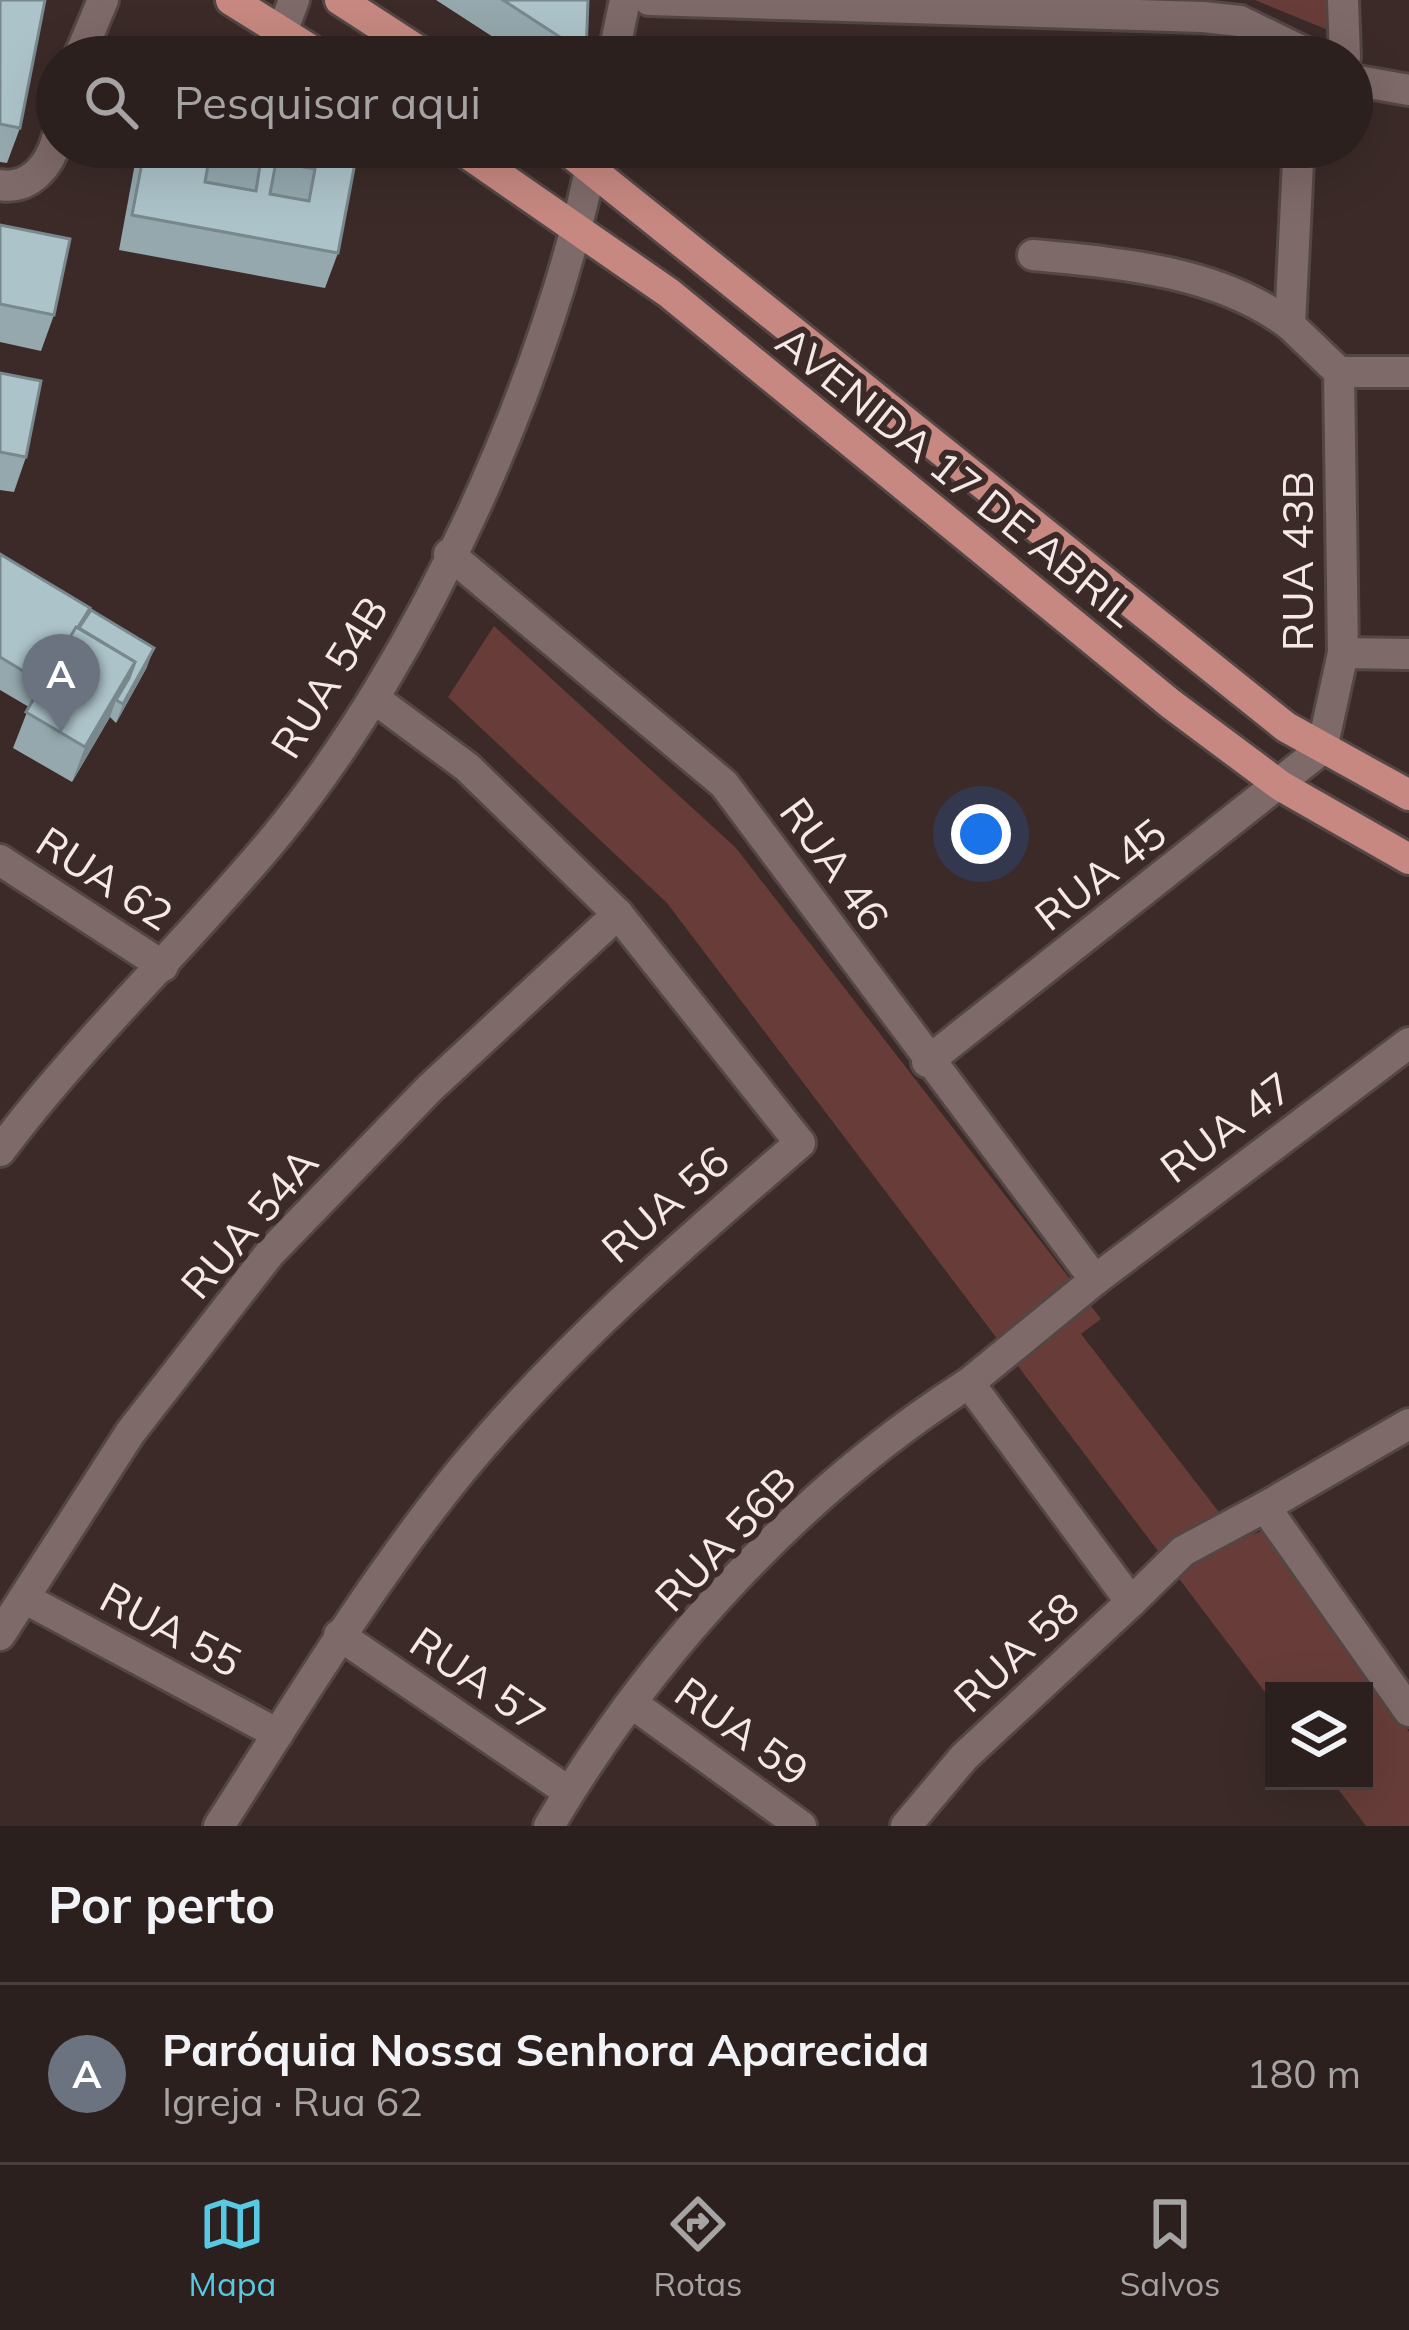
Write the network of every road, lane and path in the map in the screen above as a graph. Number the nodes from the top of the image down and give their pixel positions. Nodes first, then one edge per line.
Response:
1 (103, 0) edge
2 (231, 0) edge
3 (293, 0) edge
4 (340, 0) edge
5 (625, 0) edge
6 (650, 0) edge
7 (1343, 0) edge
8 (1203, 8) edge
9 (282, 32) junction
10 (88, 36) edge
11 (288, 36) edge
12 (396, 36) edge
13 (618, 36) edge
14 (1271, 36) edge
15 (1344, 36) edge
16 (1373, 84) edge
17 (1409, 90) edge
18 (44, 168) edge
19 (490, 168) edge
20 (591, 168) edge
21 (606, 168) edge
22 (1298, 168) edge
23 (0, 185) edge
24 (578, 226) junction
25 (1033, 254) dead end
26 (1290, 325) junction
27 (1339, 372) junction
28 (1409, 373) edge
29 (449, 554) junction
30 (1343, 653) junction
31 (1409, 654) edge
32 (375, 699) junction
33 (1322, 748) junction
34 (1281, 786) junction
35 (1398, 789) edge
36 (1357, 829) junction
37 (1409, 859) edge
38 (0, 860) edge
39 (618, 914) junction
40 (164, 966) junction
41 (1409, 1043) edge
42 (927, 1062) junction
43 (0, 1151) edge
44 (1095, 1280) junction
45 (969, 1383) junction
46 (1409, 1424) edge
47 (1265, 1507) junction
48 (24, 1598) junction
49 (1131, 1602) junction
50 (0, 1635) edge
51 (339, 1636) junction
52 (633, 1704) junction
53 (1409, 1711) edge
54 (278, 1734) junction
55 (569, 1792) junction
56 (219, 1826) edge
57 (549, 1826) edge
58 (801, 1826) edge
59 (906, 1826) edge

1 - 10 street
2 - 9 main road
3 - 9 street
4 - 12 main road
5 - 13 street
6 - 8 street
7 - 15 street
8 - 14 street
9 - 11 main road
16 - 17 street
18 - 23 street
19 - 24 main road, AVENIDA 17 DE ABRIL
20 - 24 street, RUA 54B
21 - 33 main road, AVENIDA 17 DE ABRIL
22 - 26 street
24 - 29 street, RUA 54B
24 - 34 main road, AVENIDA 17 DE ABRIL
25 - 26 street
26 - 27 street
27 - 28 street
27 - 30 street, RUA 43B
29 - 32 street, RUA 54B
29 - 42 street, RUA 46
30 - 31 street
30 - 33 street, RUA 43B
32 - 39 street, RUA 56
32 - 40 street, RUA 54B
33 - 34 street, RUA 45
33 - 35 main road, AVENIDA 17 DE ABRIL
34 - 36 main road, AVENIDA 17 DE ABRIL
34 - 42 street, RUA 45
35 - 36 main road
36 - 37 main road, AVENIDA 17 DE ABRIL
38 - 40 street, RUA 62
39 - 48 street, RUA 54A
39 - 51 street, RUA 56
40 - 43 street, RUA 54B
41 - 44 street, RUA 47
42 - 44 street, RUA 46
44 - 45 street, RUA 47
45 - 49 street, RUA 58
45 - 52 street, RUA 56B
46 - 47 street
47 - 49 street
47 - 53 street
48 - 50 street, RUA 54A
48 - 54 street, RUA 55
49 - 59 street, RUA 58
51 - 54 street, RUA 56
51 - 55 street, RUA 57
52 - 55 street, RUA 56B
52 - 58 street, RUA 59
54 - 56 street, RUA 56
55 - 57 street, RUA 56B

